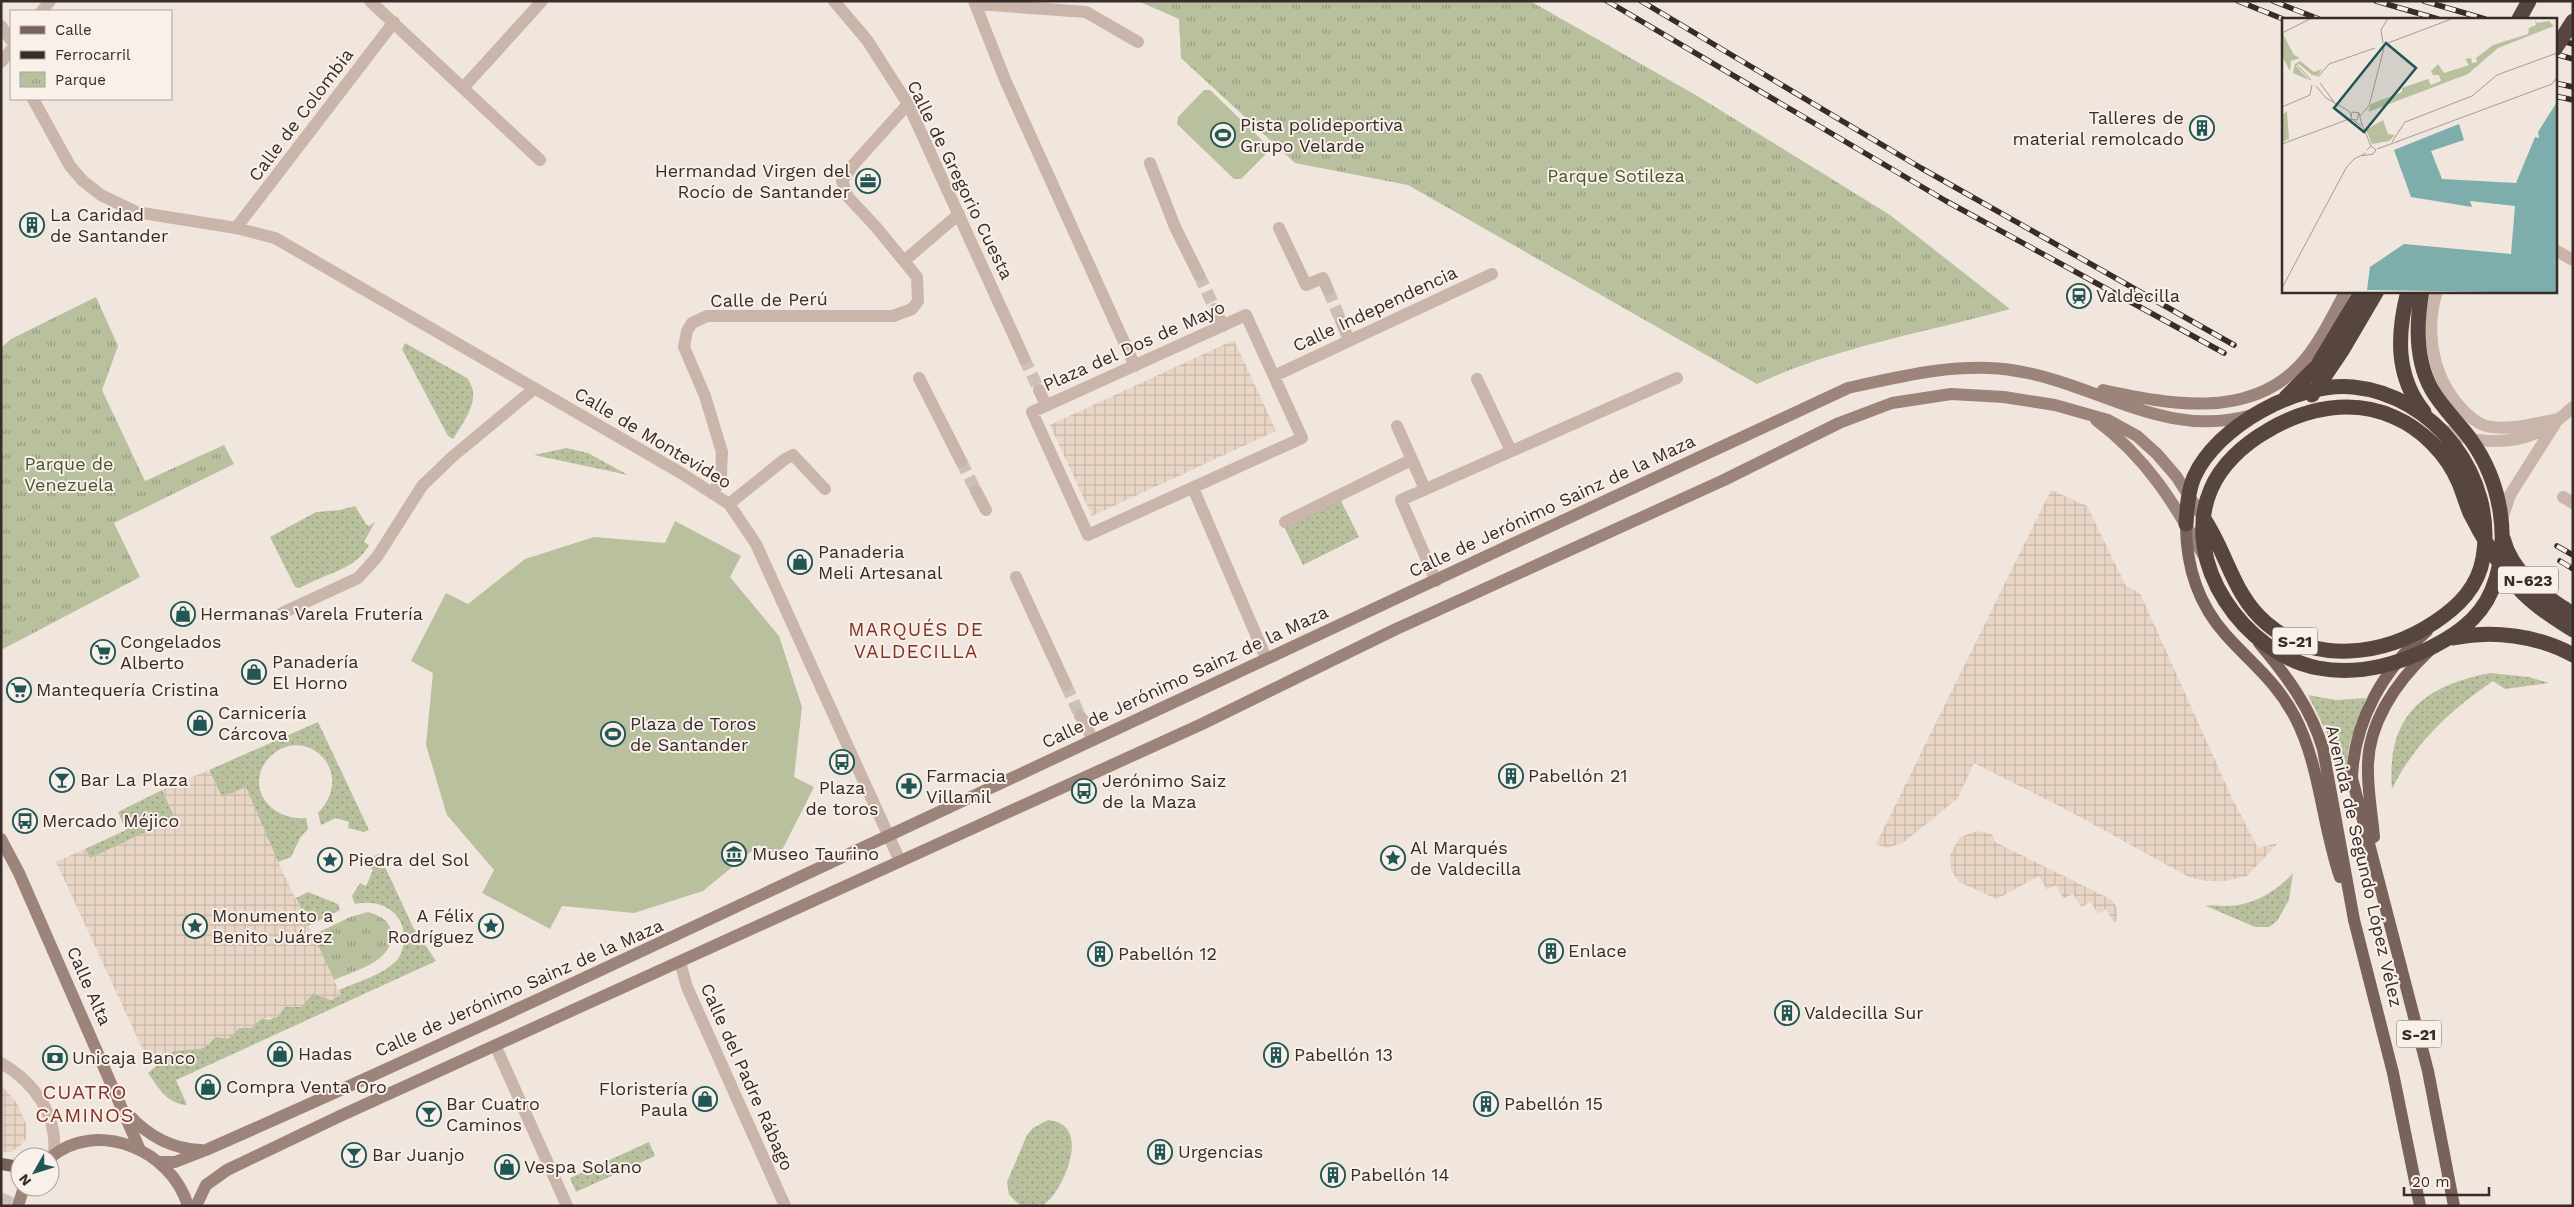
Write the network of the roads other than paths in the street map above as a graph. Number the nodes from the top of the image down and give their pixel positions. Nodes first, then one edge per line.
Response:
1 (370, 1) edge
2 (542, 1) edge
3 (834, 1) edge
4 (2529, 1) edge
5 (975, 3) edge
6 (2520, 18) edge
7 (2573, 21) edge
8 (394, 22) junction
9 (1, 26) edge
10 (10, 39) edge
11 (1138, 42) dead end
12 (2556, 47) edge
13 (10, 51) edge
14 (1, 62) edge
15 (463, 88) junction
16 (34, 100) edge
17 (908, 104) junction
18 (540, 160) dead end
19 (1150, 163) dead end
20 (959, 214) junction
21 (236, 228) junction
22 (1279, 228) dead end
23 (2556, 251) edge
24 (2573, 260) edge
25 (904, 261) junction
26 (1492, 274) dead end
27 (1198, 275) tunnel mouth
28 (1328, 290) tunnel mouth
29 (2345, 292) edge
30 (2361, 292) edge
31 (2376, 292) edge
32 (2408, 292) edge
33 (2422, 292) edge
34 (2437, 292) edge
35 (1215, 308) tunnel mouth
36 (1341, 321) tunnel mouth
37 (1223, 326) junction
38 (1349, 340) junction
39 (1024, 358) tunnel mouth
40 (1135, 366) junction
41 (1274, 376) junction
42 (918, 378) dead end
43 (1677, 378) dead end
44 (1477, 379) dead end
45 (2059, 381) junction
46 (534, 388) junction
47 (1038, 390) tunnel mouth
48 (2315, 391) junction
49 (2277, 404) junction
50 (1046, 405) junction
51 (2086, 412) junction
52 (2260, 412) junction
53 (2566, 413) edge
54 (2284, 421) junction
55 (1397, 426) dead end
56 (2437, 426) junction
57 (2539, 433) junction
58 (2470, 439) junction
59 (1511, 451) junction
60 (1411, 460) junction
61 (961, 461) tunnel mouth
62 (1193, 488) junction
63 (825, 489) dead end
64 (1426, 489) junction
65 (976, 491) tunnel mouth
66 (714, 494) junction
67 (2189, 496) junction
68 (729, 504) junction
69 (986, 510) dead end
70 (2204, 519) junction
71 (1285, 522) dead end
72 (2186, 524) junction
73 (2501, 526) junction
74 (2484, 536) junction
75 (2499, 562) junction
76 (2210, 566) junction
77 (1016, 577) dead end
78 (1436, 581) junction
79 (282, 613) dead end
80 (2573, 614) edge
81 (2442, 618) junction
82 (2573, 630) edge
83 (2255, 638) junction
84 (2448, 639) junction
85 (2434, 647) junction
86 (2573, 655) edge
87 (1266, 658) junction
88 (2396, 662) junction
89 (1066, 685) tunnel mouth
90 (1080, 716) tunnel mouth
91 (1092, 740) junction
92 (889, 835) junction
93 (1, 838) edge
94 (900, 861) junction
95 (2376, 864) junction
96 (2354, 920) junction
97 (680, 962) junction
98 (496, 1047) junction
99 (1, 1063) edge
100 (123, 1109) junction
101 (54, 1147) edge
102 (140, 1150) junction
103 (206, 1150) junction
104 (60, 1151) edge
105 (160, 1162) junction
106 (188, 1206) edge
107 (196, 1206) edge
108 (567, 1206) edge
109 (785, 1206) edge
110 (2420, 1206) edge
111 (2454, 1206) edge

1 - 8 street
2 - 15 street
3 - 17 street, Calle de Gregorio Cuesta
4 - 6 highway
5 - 11 street
5 - 40 street
7 - 12 highway, bridge
8 - 15 street
8 - 21 street, Calle de Colombia
9 - 10 street
13 - 14 street
15 - 18 street
16 - 21 street, Calle de Montevideo
17 - 20 street, Calle de Gregorio Cuesta
17 - 25 street, Calle de Perú
19 - 27 street
20 - 25 street
20 - 39 street, Calle de Gregorio Cuesta
21 - 46 street, Calle de Montevideo
22 - 28 street
23 - 24 street
25 - 66 street, Calle de Perú
26 - 38 street, Calle Independencia
29 - 45 main road
30 - 49 highway, S-21
31 - 48 highway, S-21
32 - 56 highway, S-21
33 - 58 highway, S-21
34 - 57 street
35 - 37 street
36 - 38 street
37 - 40 street, Plaza del Dos de Mayo
37 - 41 street, Plaza del Dos de Mayo
38 - 41 street, Calle Independencia
40 - 50 street, Plaza del Dos de Mayo
41 - 62 street, Plaza del Dos de Mayo
42 - 61 street
43 - 59 street
44 - 59 street
45 - 52 main road, Calle de Jerónimo Sainz de la Maza
45 - 78 main road, Calle de Jerónimo Sainz de la Maza
46 - 66 street, Calle de Montevideo
46 - 79 street
47 - 50 street
48 - 49 highway, S-21
48 - 54 highway, S-21
48 - 56 highway, S-21
49 - 52 highway, S-21
50 - 62 street, Plaza del Dos de Mayo
51 - 67 main road
51 - 72 main road
51 - 94 main road
52 - 67 highway, S-21
53 - 57 street
53 - 57 street
54 - 70 highway, S-21
54 - 74 highway, S-21
55 - 60 street
56 - 58 street
56 - 74 highway, S-21
57 - 58 street
57 - 73 street
58 - 73 highway, S-21
59 - 64 street
60 - 64 street
60 - 71 street
62 - 87 street
63 - 68 street
64 - 78 street
65 - 69 street
66 - 68 street, Calle de Montevideo
67 - 70 main road
67 - 72 highway, S-21
68 - 92 street, Calle de Montevideo
70 - 76 highway, S-21
70 - 81 highway, S-21
72 - 76 main road
72 - 96 main road, S-21
73 - 75 highway, S-21
73 - 80 highway, N-623
74 - 75 highway, N-623
74 - 81 highway, S-21
75 - 82 highway, N-623
75 - 84 highway, S-21
76 - 83 highway, S-21
77 - 89 street
78 - 87 main road, Calle de Jerónimo Sainz de la Maza
81 - 88 main road, S-21
83 - 88 highway, S-21
83 - 96 main road, Avenida de Segundo López Vélez / S-21
84 - 85 highway, S-21
84 - 86 highway, S-21
85 - 88 highway, S-21
85 - 95 main road, S-21
87 - 91 main road, Calle de Jerónimo Sainz de la Maza
88 - 95 main road, Avenida de Segundo López Vélez / S-21
90 - 91 street
91 - 92 main road, Calle de Jerónimo Sainz de la Maza
92 - 94 street
92 - 103 main road, Calle de Jerónimo Sainz de la Maza
93 - 100 main road, Calle Alta
94 - 97 main road
95 - 111 main road, Avenida de Segundo López Vélez / S-21
96 - 110 main road, Avenida de Segundo López Vélez / S-21
97 - 98 main road
97 - 109 street, Calle del Padre Rábago
98 - 107 main road
98 - 108 street
99 - 101 street
100 - 102 main road, Calle Alta
100 - 103 main road
102 - 104 main road
102 - 105 main road
103 - 105 main road, Calle de Jerónimo Sainz de la Maza
105 - 106 main road

